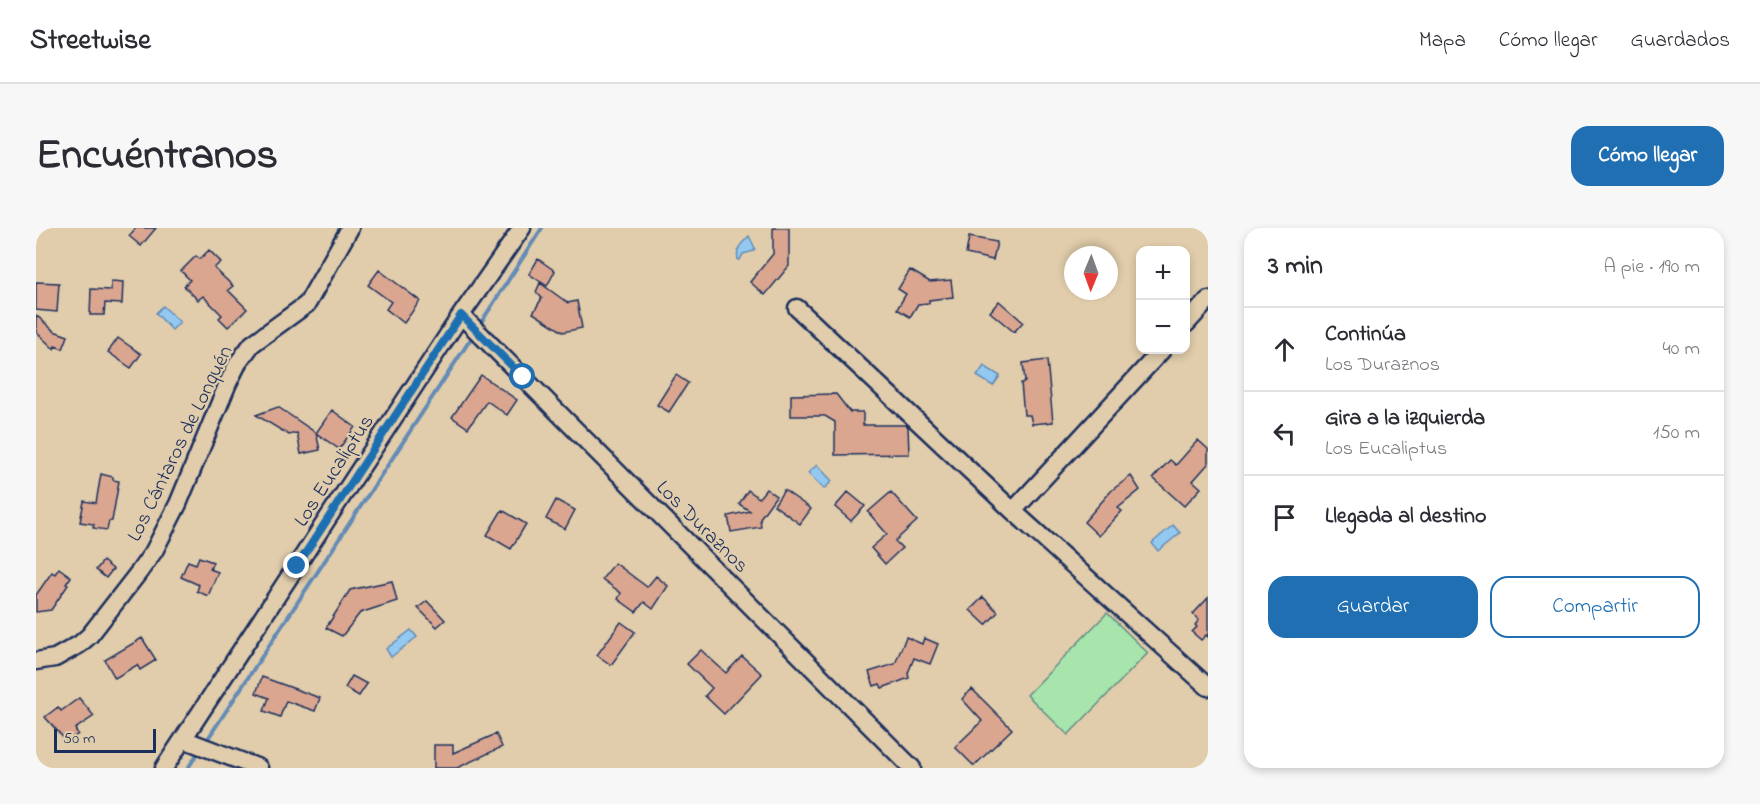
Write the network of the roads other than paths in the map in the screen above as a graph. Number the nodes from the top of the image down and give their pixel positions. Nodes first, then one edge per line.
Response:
1 (350, 228) edge
2 (522, 228) edge
3 (1208, 300) edge
4 (797, 308) dead end
5 (461, 315) junction
6 (1190, 319) edge
7 (1158, 354) edge
8 (1013, 511) junction
9 (36, 662) edge
10 (1208, 687) edge
11 (183, 739) junction
12 (164, 768) edge
13 (259, 768) edge
14 (912, 768) edge

1 - 9 street, Los Cántaros de Lonquén
2 - 5 street, Los Eucaliptus
3 - 6 street
4 - 8 street
5 - 11 street, Los Eucaliptus
5 - 14 street, Los Duraznos
7 - 8 street
8 - 10 street
11 - 12 street, Los Eucaliptus
11 - 13 street

